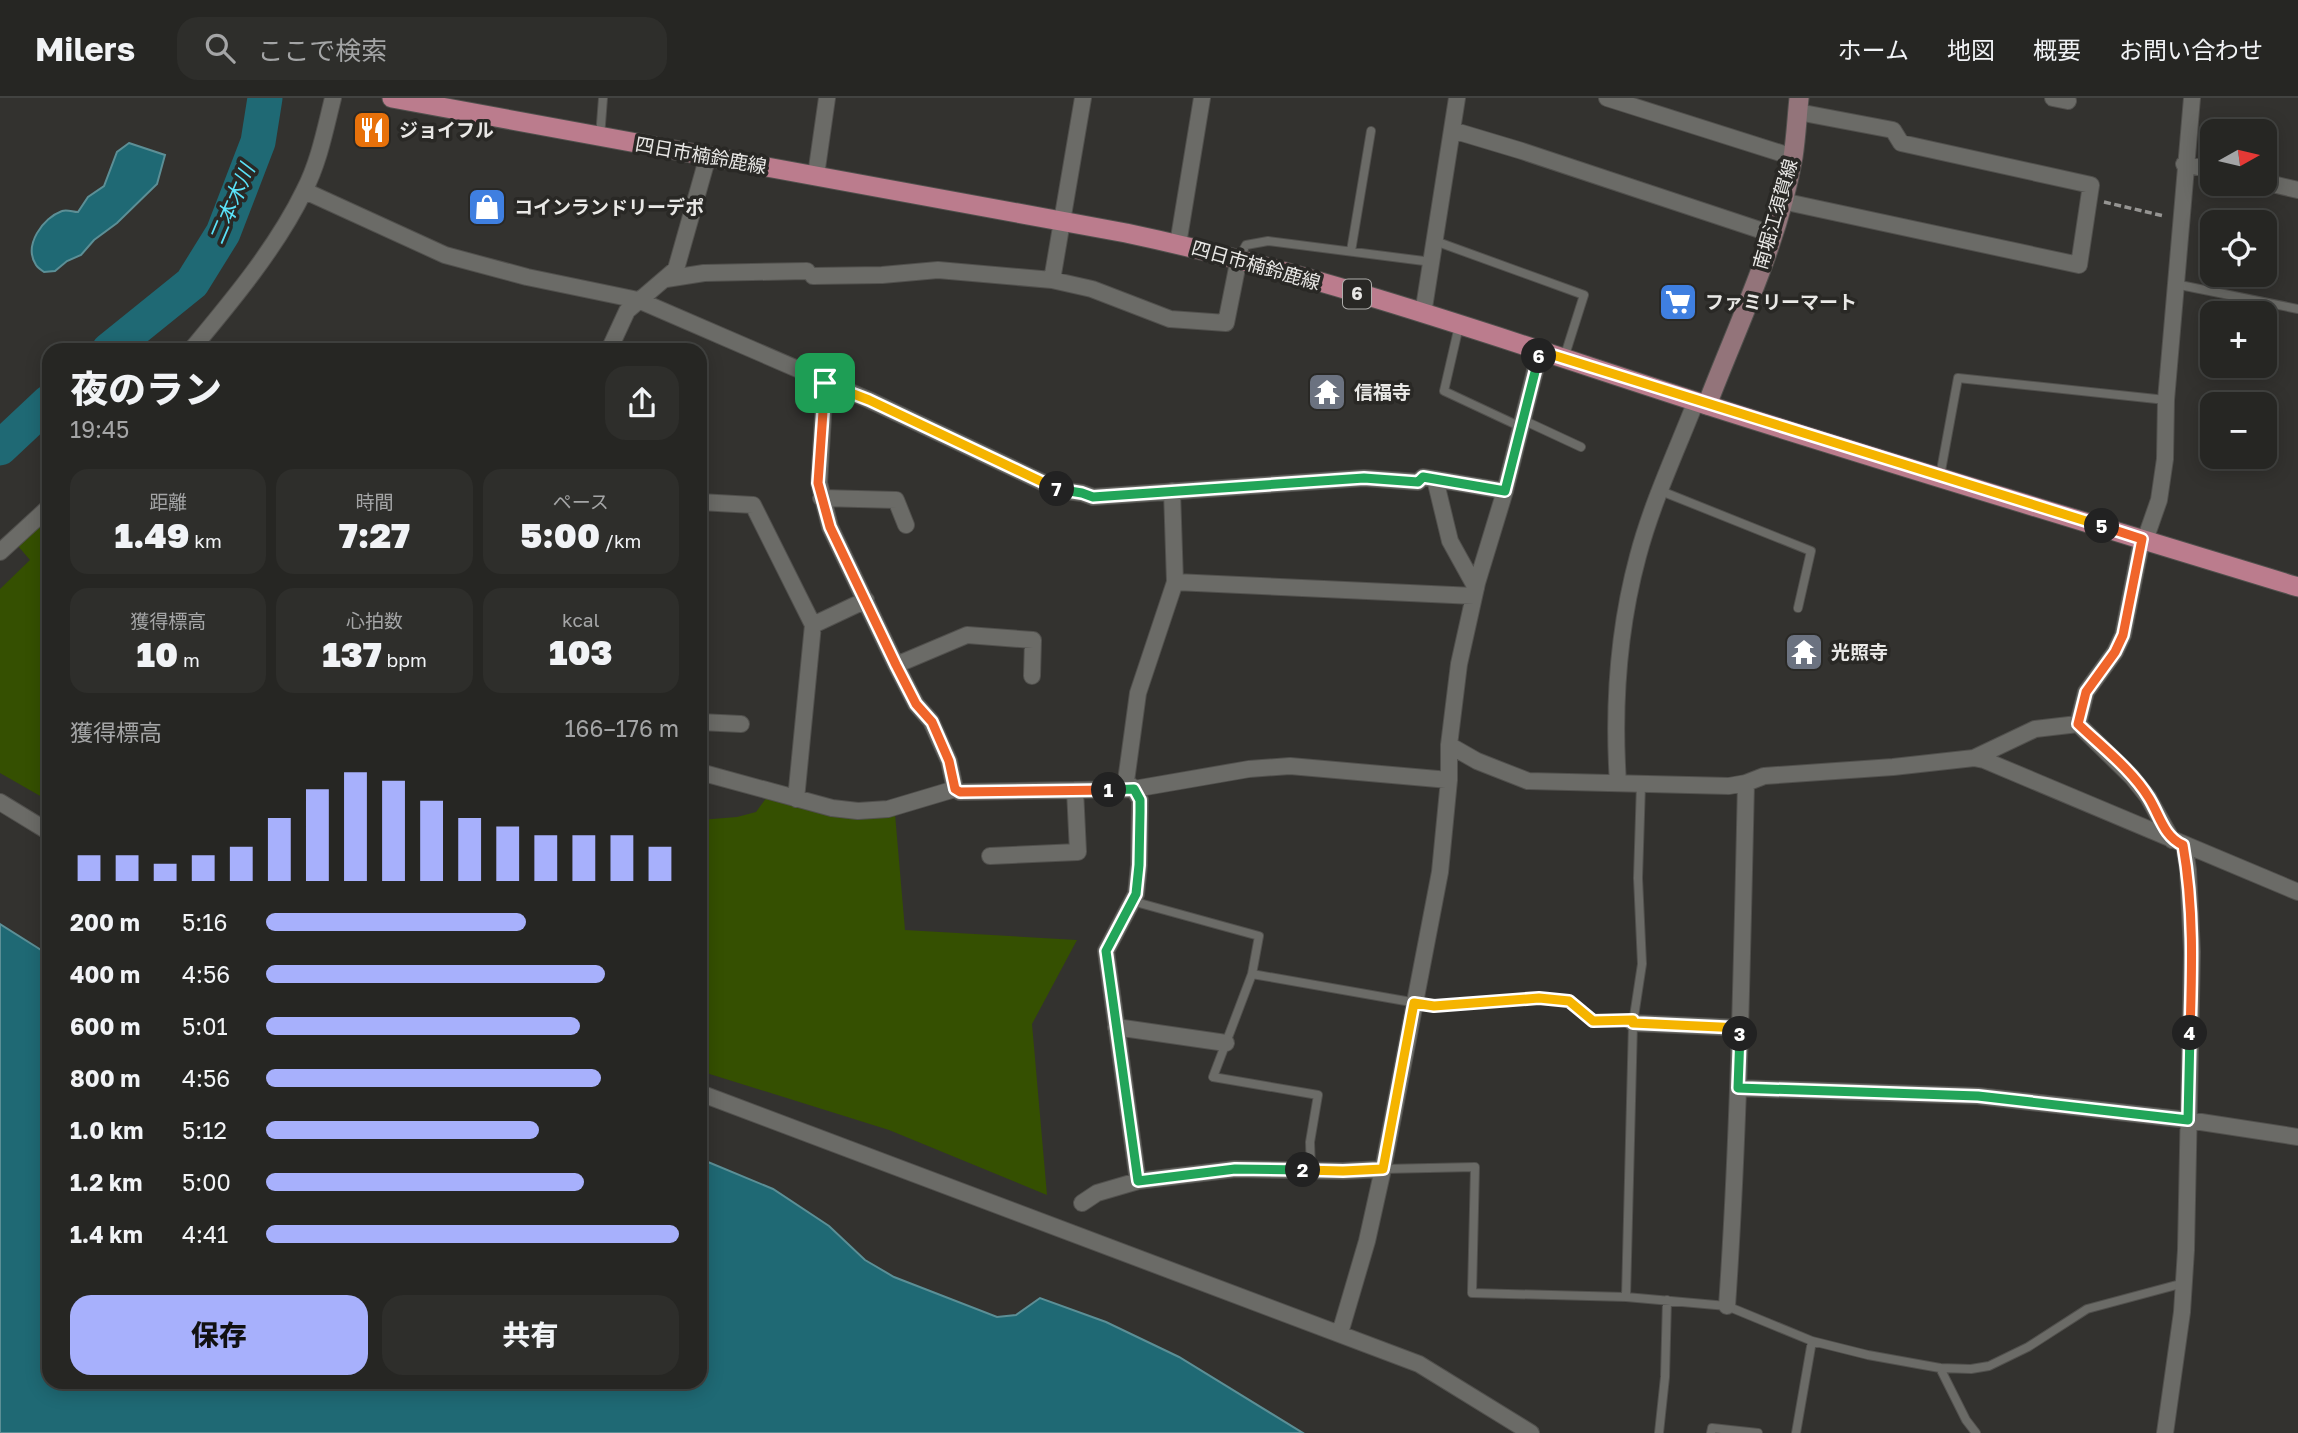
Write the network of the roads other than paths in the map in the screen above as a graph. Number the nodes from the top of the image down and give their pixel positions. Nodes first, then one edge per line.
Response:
1 (333, 98) edge
2 (392, 98) edge
3 (603, 98) edge
4 (827, 98) edge
5 (1083, 98) edge
6 (1202, 98) edge
7 (1457, 98) edge
8 (1607, 98) edge
9 (2192, 98) edge
10 (1798, 105) edge
11 (1452, 130) junction
12 (1371, 131) dead end
13 (600, 137) junction
14 (708, 156) junction
15 (1793, 157) junction
16 (2185, 164) junction
17 (2200, 167) edge
18 (816, 175) junction
19 (2277, 186) edge
20 (2298, 190) edge
21 (305, 191) junction
22 (1782, 201) junction
23 (1064, 221) junction
24 (1772, 234) junction
25 (1435, 241) junction
26 (1178, 244) junction
27 (1351, 251) junction
28 (1239, 258) junction
29 (1432, 262) junction
30 (666, 279) junction
31 (1052, 280) junction
32 (2175, 284) junction
33 (638, 300) junction
34 (2298, 309) edge
35 (1423, 314) junction
36 (1459, 325) junction
37 (197, 343) edge
38 (612, 343) edge
39 (1540, 351) junction
40 (1563, 359) junction
41 (825, 383) junction
42 (2166, 400) junction
43 (1702, 403) junction
44 (1522, 424) junction
45 (1581, 447) dead end
46 (1940, 477) junction
47 (1435, 479) junction
48 (1172, 491) junction
49 (1505, 491) junction
50 (1661, 491) junction
51 (821, 498) junction
52 (707, 502) edge
53 (42, 520) edge
54 (906, 525) dead end
55 (2143, 539) junction
56 (2, 547) edge
57 (1175, 582) junction
58 (2298, 587) edge
59 (1475, 592) junction
60 (866, 600) junction
61 (1798, 608) dead end
62 (813, 625) junction
63 (896, 665) junction
64 (1032, 676) dead end
65 (707, 722) edge
66 (741, 724) dead end
67 (2078, 724) junction
68 (1449, 745) junction
69 (1974, 758) junction
70 (707, 774) edge
71 (1449, 780) junction
72 (1618, 783) junction
73 (1746, 783) junction
74 (1642, 784) junction
75 (955, 789) junction
76 (1134, 789) junction
77 (1075, 790) junction
78 (796, 799) junction
79 (0, 802) edge
80 (42, 828) edge
81 (2178, 843) junction
82 (990, 856) dead end
83 (2298, 892) edge
84 (1132, 901) junction
85 (1252, 974) junction
86 (1414, 1003) junction
87 (1633, 1022) junction
88 (1116, 1027) junction
89 (1741, 1028) junction
90 (1226, 1043) junction
91 (1738, 1088) junction
92 (707, 1096) edge
93 (2188, 1120) junction
94 (2298, 1137) edge
95 (1383, 1169) junction
96 (1311, 1170) junction
97 (1138, 1181) junction
98 (1082, 1203) dead end
99 (2184, 1283) junction
100 (1626, 1297) junction
101 (1667, 1300) junction
102 (1727, 1306) junction
103 (1340, 1333) junction
104 (1812, 1341) junction
105 (1940, 1368) junction
106 (1531, 1433) edge
107 (1658, 1433) edge
108 (1711, 1433) edge
109 (1758, 1433) edge
110 (1790, 1433) edge
111 (1796, 1433) edge
112 (1976, 1433) edge
113 (2165, 1433) edge

1 - 21 street
2 - 13 main road, 四日市楠鈴鹿線 / 6
3 - 13 lane
4 - 18 street
5 - 23 street
6 - 26 street
7 - 11 street
8 - 15 street
9 - 16 street
10 - 15 main road, 南堀江須賀線
10 - 22 street
11 - 24 street
11 - 25 street
12 - 27 lane
13 - 14 main road, 四日市楠鈴鹿線 / 6
14 - 18 main road, 四日市楠鈴鹿線 / 6
14 - 30 street
15 - 22 main road, 南堀江須賀線
16 - 17 street
16 - 32 street
18 - 23 main road, 四日市楠鈴鹿線 / 6
19 - 20 street
21 - 33 street
21 - 37 street
22 - 24 main road, 南堀江須賀線
23 - 26 main road, 四日市楠鈴鹿線 / 6
23 - 31 street
24 - 43 main road, 南堀江須賀線
25 - 29 street
25 - 40 lane
26 - 28 main road, 四日市楠鈴鹿線 / 6
27 - 28 lane
27 - 29 lane
28 - 31 street
28 - 35 main road, 四日市楠鈴鹿線 / 6
29 - 35 street
30 - 31 street
30 - 33 street
32 - 34 lane
32 - 42 street
33 - 38 street
33 - 41 street
35 - 36 main road, 四日市楠鈴鹿線 / 6
36 - 39 main road, 四日市楠鈴鹿線 / 6
36 - 44 lane
39 - 40 main road, 四日市楠鈴鹿線 / 6
39 - 44 street
40 - 43 main road, 四日市楠鈴鹿線 / 6
41 - 48 street
41 - 51 street
42 - 46 lane
42 - 55 street
43 - 46 main road, 四日市楠鈴鹿線 / 6
43 - 50 street
44 - 45 lane
44 - 49 street
46 - 55 main road, 四日市楠鈴鹿線 / 6
47 - 48 street
47 - 49 street
47 - 59 street
48 - 57 street
49 - 59 street
50 - 61 lane
50 - 72 street
51 - 54 street
51 - 60 street
52 - 62 street
53 - 56 street
55 - 58 main road, 四日市楠鈴鹿線 / 6
55 - 67 street
57 - 59 street
57 - 76 street
59 - 68 street
60 - 62 street
60 - 63 street
62 - 78 street
63 - 64 street
63 - 75 street
65 - 66 street
67 - 69 street
67 - 81 street
68 - 71 street
68 - 72 street
69 - 73 street
69 - 81 street
70 - 78 street
71 - 76 street
71 - 86 street
72 - 74 street
73 - 74 street
73 - 89 street
74 - 87 lane
75 - 77 street
75 - 78 street
76 - 77 street
76 - 84 street
77 - 82 street
79 - 80 street
81 - 83 street
81 - 93 street
84 - 85 lane
84 - 88 street
85 - 86 lane
85 - 90 lane
86 - 87 lane
86 - 95 street
87 - 89 street
87 - 100 lane
88 - 90 street
88 - 97 street
89 - 91 street
90 - 96 lane
91 - 93 street
91 - 102 street
92 - 103 street
93 - 94 street
93 - 99 street
95 - 96 street
95 - 100 lane
95 - 103 street
96 - 97 street
97 - 98 street
99 - 105 lane
99 - 113 street
100 - 101 lane
101 - 102 lane
101 - 107 lane
102 - 104 lane
103 - 106 street
104 - 105 lane
104 - 111 lane
105 - 112 lane
108 - 109 lane
110 - 111 lane

